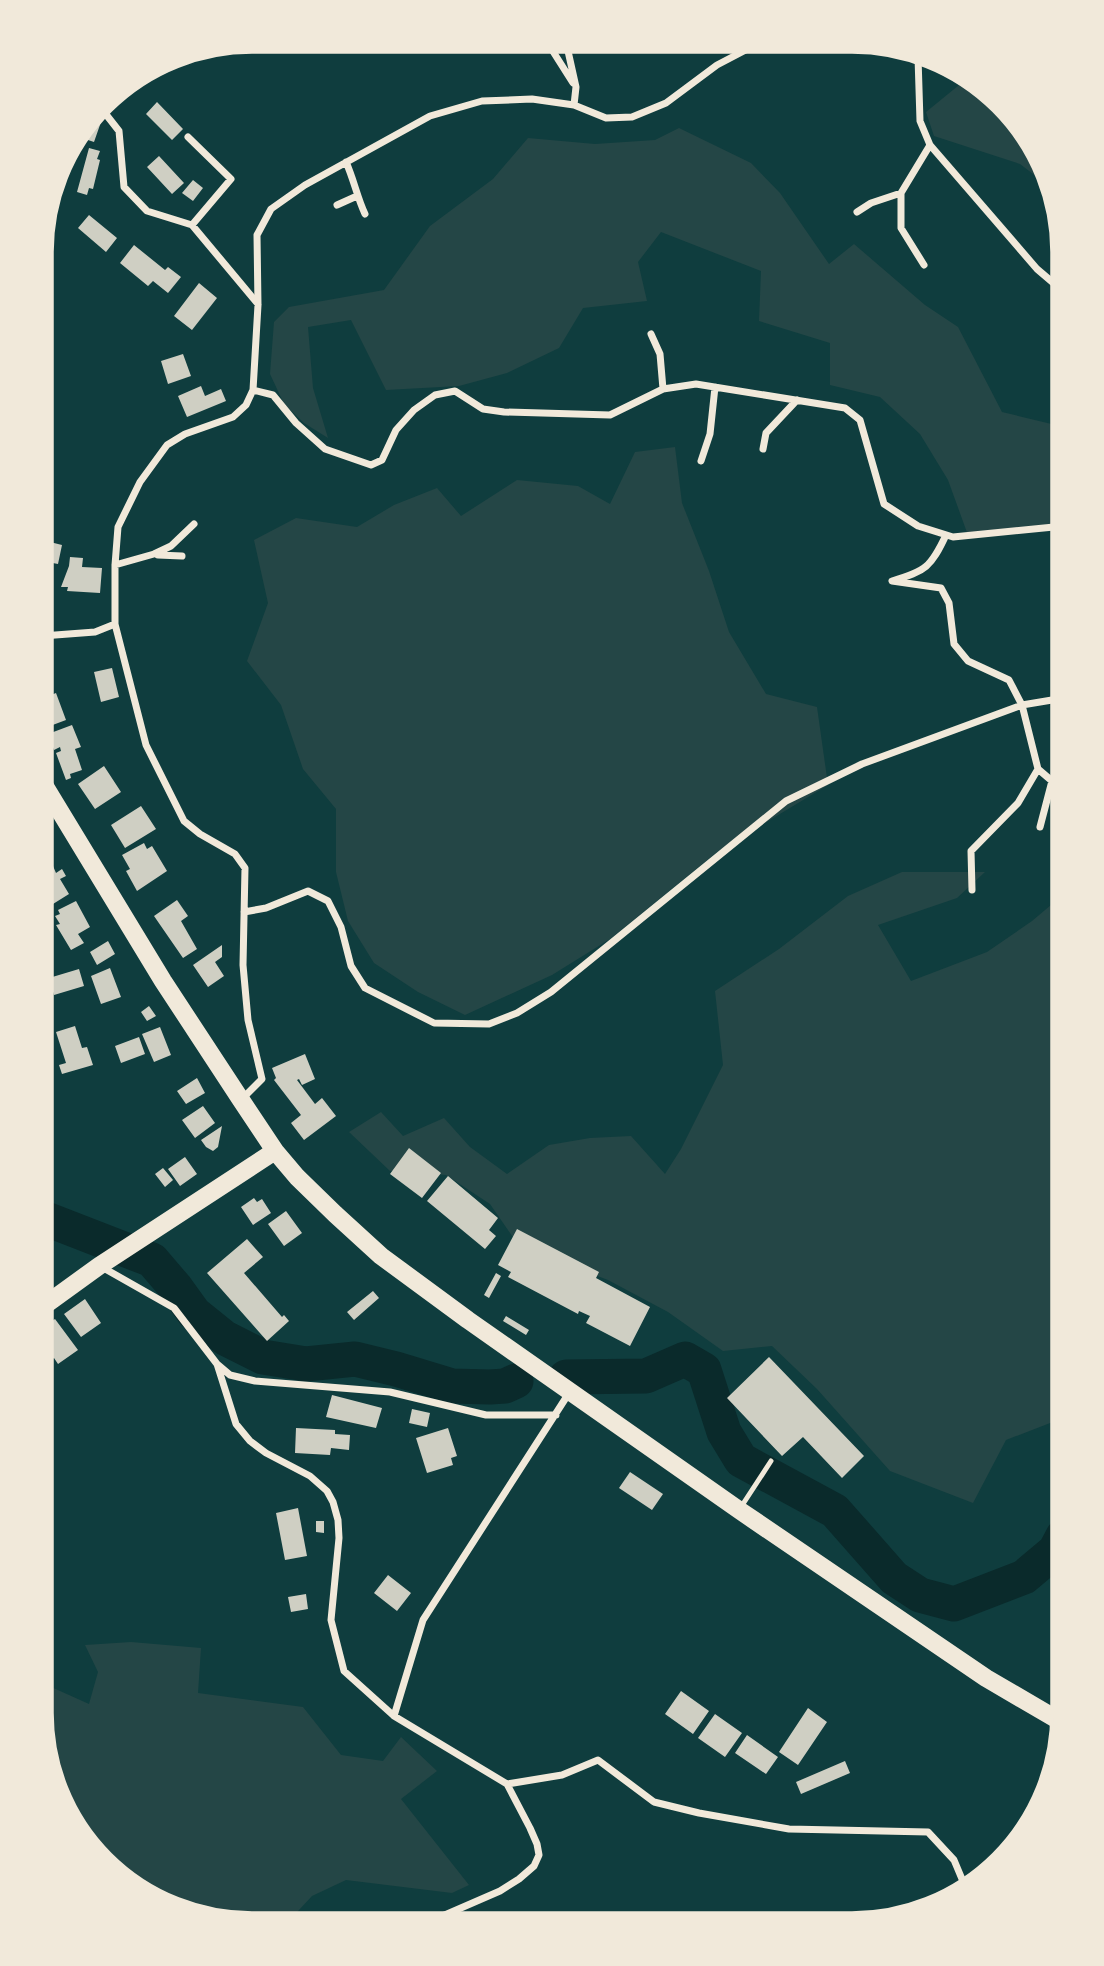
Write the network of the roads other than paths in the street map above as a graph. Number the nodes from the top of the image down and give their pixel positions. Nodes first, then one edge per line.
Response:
1 (554, 53) edge
2 (568, 53) edge
3 (740, 53) edge
4 (918, 64) edge
5 (576, 87) junction
6 (574, 105) junction
7 (107, 116) edge
8 (188, 137) dead end
9 (930, 145) junction
10 (346, 162) junction
11 (901, 193) junction
12 (357, 196) junction
13 (337, 205) dead end
14 (857, 212) dead end
15 (365, 214) dead end
16 (192, 225) junction
17 (924, 265) dead end
18 (1052, 282) edge
19 (258, 305) junction
20 (651, 334) dead end
21 (715, 387) junction
22 (663, 389) junction
23 (253, 390) junction
24 (797, 400) junction
25 (763, 449) dead end
26 (701, 461) dead end
27 (194, 524) dead end
28 (1052, 527) edge
29 (946, 535) junction
30 (154, 555) junction
31 (182, 556) dead end
32 (115, 565) junction
33 (115, 624) junction
34 (52, 635) edge
35 (1052, 700) edge
36 (1023, 705) junction
37 (1038, 769) junction
38 (1052, 781) edge
39 (1052, 782) edge
40 (52, 798) edge
41 (1040, 827) dead end
42 (972, 890) dead end
43 (244, 912) junction
44 (241, 1101) junction
45 (275, 1151) junction
46 (104, 1263) junction
47 (52, 1300) edge
48 (217, 1364) junction
49 (570, 1391) junction
50 (556, 1415) junction
51 (771, 1461) dead end
52 (739, 1510) junction
53 (394, 1716) junction
54 (1051, 1716) edge
55 (507, 1784) junction
56 (963, 1880) edge
57 (449, 1913) edge

1 - 5 street
2 - 5 street
3 - 6 street
4 - 9 street
5 - 6 street
6 - 10 street
7 - 16 street
8 - 16 street
9 - 11 street
9 - 18 street
10 - 12 street
10 - 19 street
11 - 14 street
11 - 17 street
12 - 13 street
12 - 15 street
16 - 19 street
19 - 23 street
20 - 22 street
21 - 22 street
21 - 24 street
21 - 26 street
22 - 23 street
23 - 32 street
24 - 25 street
24 - 29 street
27 - 30 street
28 - 29 street
29 - 36 street
30 - 31 street
30 - 32 street
32 - 33 street
33 - 34 street
33 - 43 street
35 - 36 street
36 - 37 street
36 - 43 street
37 - 38 street
37 - 42 street
39 - 41 street
40 - 44 highway
43 - 44 street
44 - 45 highway
45 - 46 highway
45 - 49 highway
46 - 47 highway
46 - 48 street
48 - 50 street
48 - 53 street
49 - 50 street
49 - 52 highway
50 - 53 street
51 - 52 lane
52 - 54 highway
53 - 55 street
55 - 56 street
55 - 57 street

